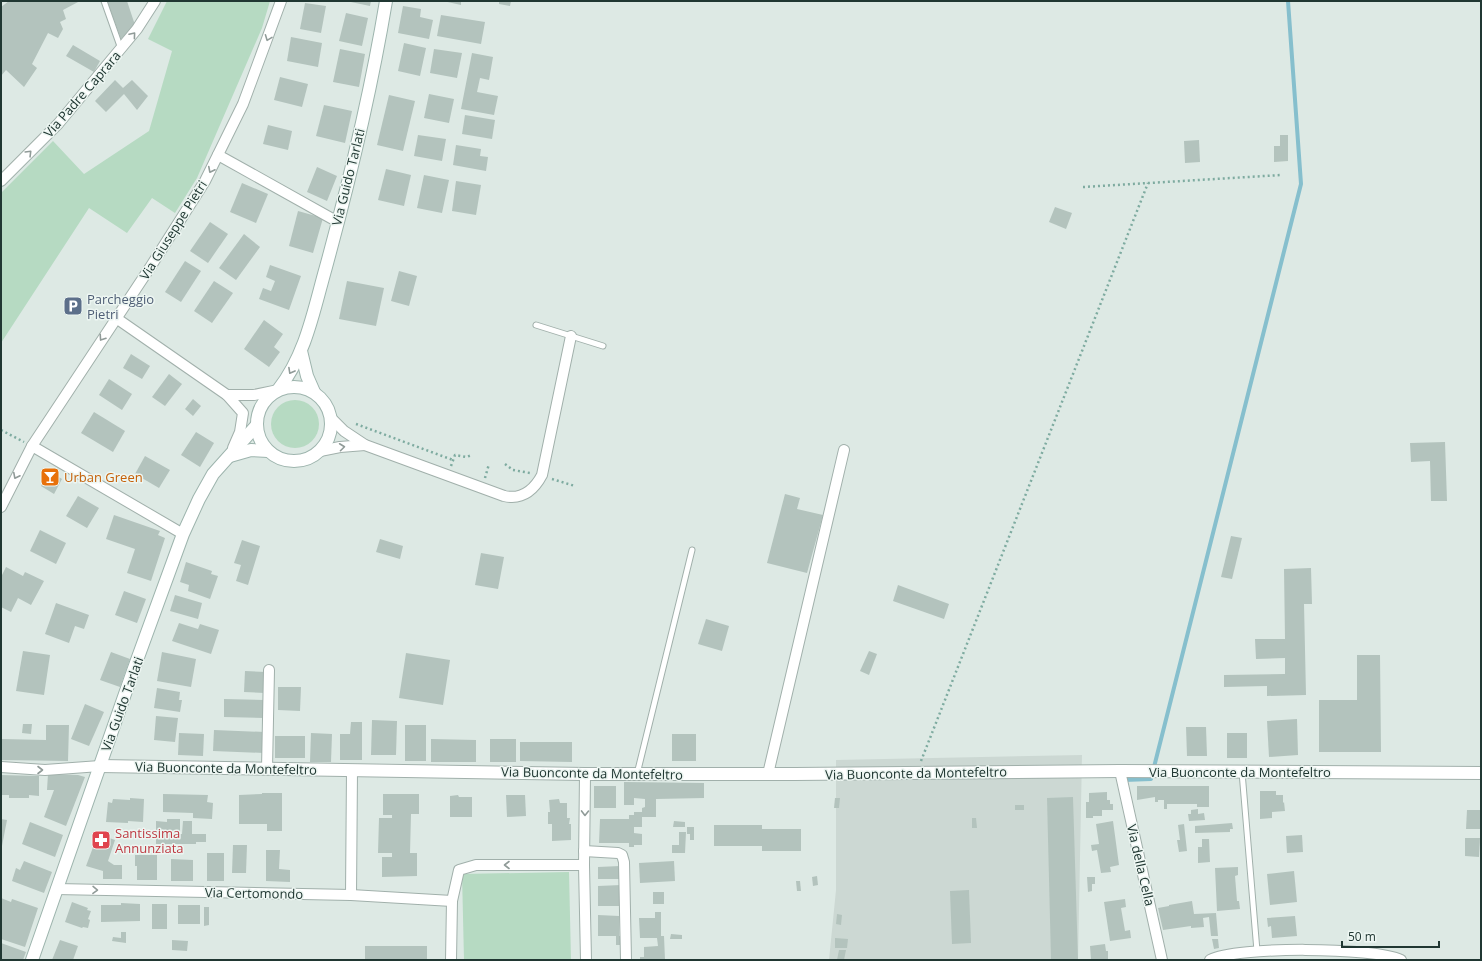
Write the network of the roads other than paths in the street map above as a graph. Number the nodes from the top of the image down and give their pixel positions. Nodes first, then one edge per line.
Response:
1 (104, 1) edge
2 (155, 1) edge
3 (281, 1) edge
4 (386, 1) edge
5 (121, 49) junction
6 (218, 155) junction
7 (1, 181) edge
8 (338, 222) junction
9 (116, 318) junction
10 (536, 325) dead end
11 (571, 336) junction
12 (603, 346) dead end
13 (301, 350) junction
14 (278, 390) junction
15 (314, 392) junction
16 (227, 395) junction
17 (243, 413) junction
18 (334, 421) junction
19 (256, 426) junction
20 (365, 445) junction
21 (32, 446) junction
22 (844, 450) dead end
23 (320, 451) junction
24 (268, 452) junction
25 (229, 456) junction
26 (1, 507) edge
27 (183, 534) junction
28 (692, 550) dead end
29 (269, 670) dead end
30 (100, 766) junction
31 (1, 767) edge
32 (268, 768) junction
33 (352, 770) junction
34 (1120, 771) junction
35 (1242, 772) junction
36 (1481, 773) edge
37 (585, 774) junction
38 (637, 774) junction
39 (768, 774) junction
40 (584, 851) junction
41 (584, 865) junction
42 (56, 889) junction
43 (351, 895) junction
44 (452, 902) junction
45 (1257, 951) junction
46 (32, 960) edge
47 (451, 960) edge
48 (586, 960) edge
49 (626, 960) edge
50 (1162, 960) edge
51 (1210, 960) edge
52 (1401, 960) edge

1 - 5 lane
5 -> 2 street, Via Padre Caprara
3 -> 6 street, Via Giuseppe Pietri
4 - 8 street, Via Guido Tarlati
7 -> 5 street, Via Padre Caprara
6 - 8 street
6 -> 9 street, Via Giuseppe Pietri
8 - 13 street, Via Guido Tarlati
9 - 16 street
9 -> 21 street, Via Giuseppe Pietri
10 - 11 lane
11 - 12 lane
11 - 20 street
13 -> 14 street, Via Guido Tarlati
13 - 15 street
14 - 15 street
14 - 16 street
14 - 19 street
15 - 18 street
16 - 17 street
17 - 19 street
17 - 25 street
18 - 20 street
18 - 23 street
19 - 24 street
19 - 25 street, Via Guido Tarlati
23 -> 20 street
21 -> 26 street, Via Giuseppe Pietri
21 - 27 street
22 - 39 street
23 - 24 street
24 - 25 street
25 - 27 street, Via Guido Tarlati
27 - 30 street, Via Guido Tarlati
28 - 38 lane
29 - 32 street
31 -> 30 street
30 - 32 street, Via Buonconte da Montefeltro
30 - 42 street, Via Guido Tarlati
32 - 33 street, Via Buonconte da Montefeltro
33 - 37 street, Via Buonconte da Montefeltro
33 - 43 street
34 - 35 street, Via Buonconte da Montefeltro
34 - 39 street, Via Buonconte da Montefeltro
34 - 50 street, Via della Cella
35 - 36 street, Via Buonconte da Montefeltro
35 - 45 lane
37 - 38 street, Via Buonconte da Montefeltro
37 -> 40 street
38 - 39 street, Via Buonconte da Montefeltro
40 - 41 street
40 - 49 street
41 -> 44 street
41 - 48 street
42 -> 43 street, Via Certomondo
42 - 46 street, Via Guido Tarlati
43 - 44 street, Via Certomondo
44 - 47 street
45 - 51 street
45 - 52 street

